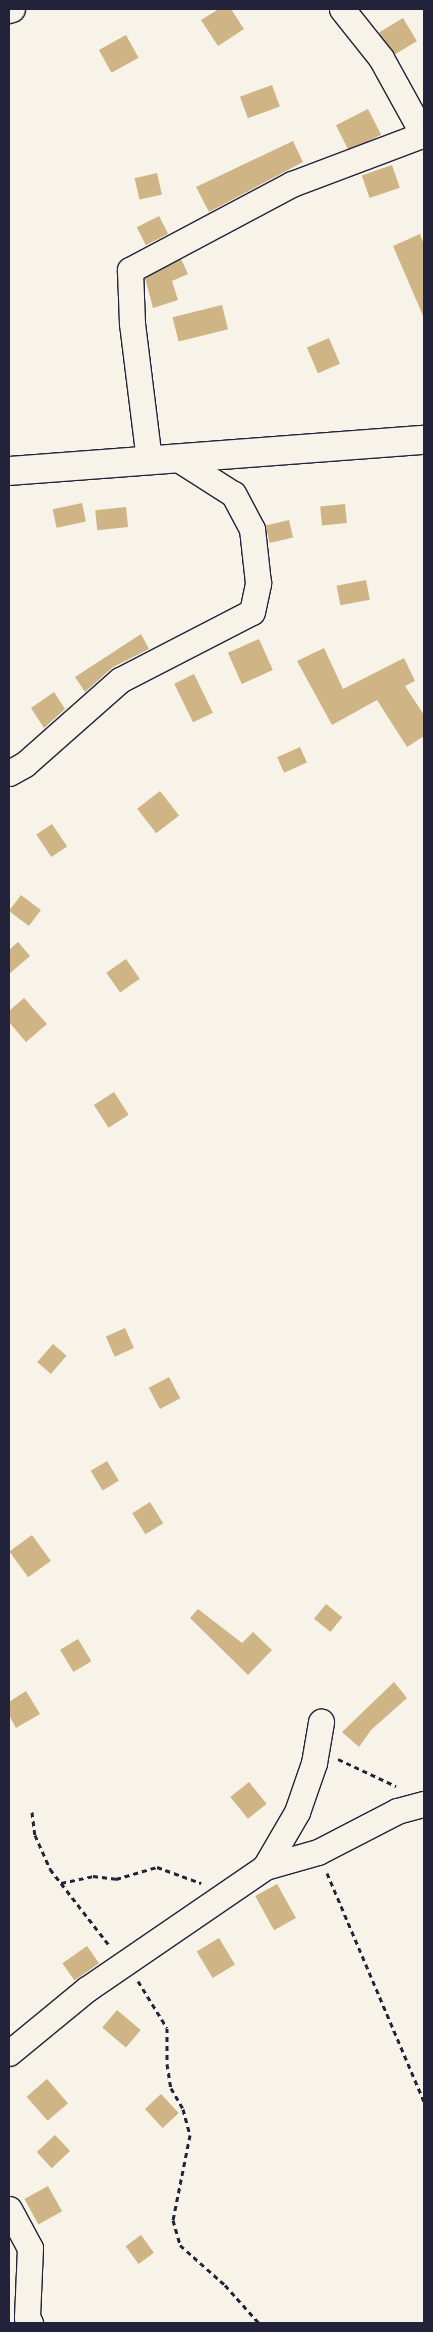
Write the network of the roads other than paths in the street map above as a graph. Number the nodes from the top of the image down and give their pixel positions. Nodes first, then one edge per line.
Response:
1 (12, 9) edge
2 (342, 9) edge
3 (9, 10) edge
4 (424, 135) edge
5 (424, 440) edge
6 (178, 458) junction
7 (149, 460) junction
8 (9, 471) edge
9 (9, 773) edge
10 (321, 1722) dead end
11 (424, 1804) edge
12 (265, 1867) junction
13 (9, 2053) edge
14 (9, 2209) edge
15 (30, 2323) edge

1 - 3 street
2 - 4 street
4 - 7 street
5 - 6 main road
6 - 7 main road
6 - 9 street
7 - 8 main road
10 - 12 street
11 - 12 street
12 - 13 street
14 - 15 street

